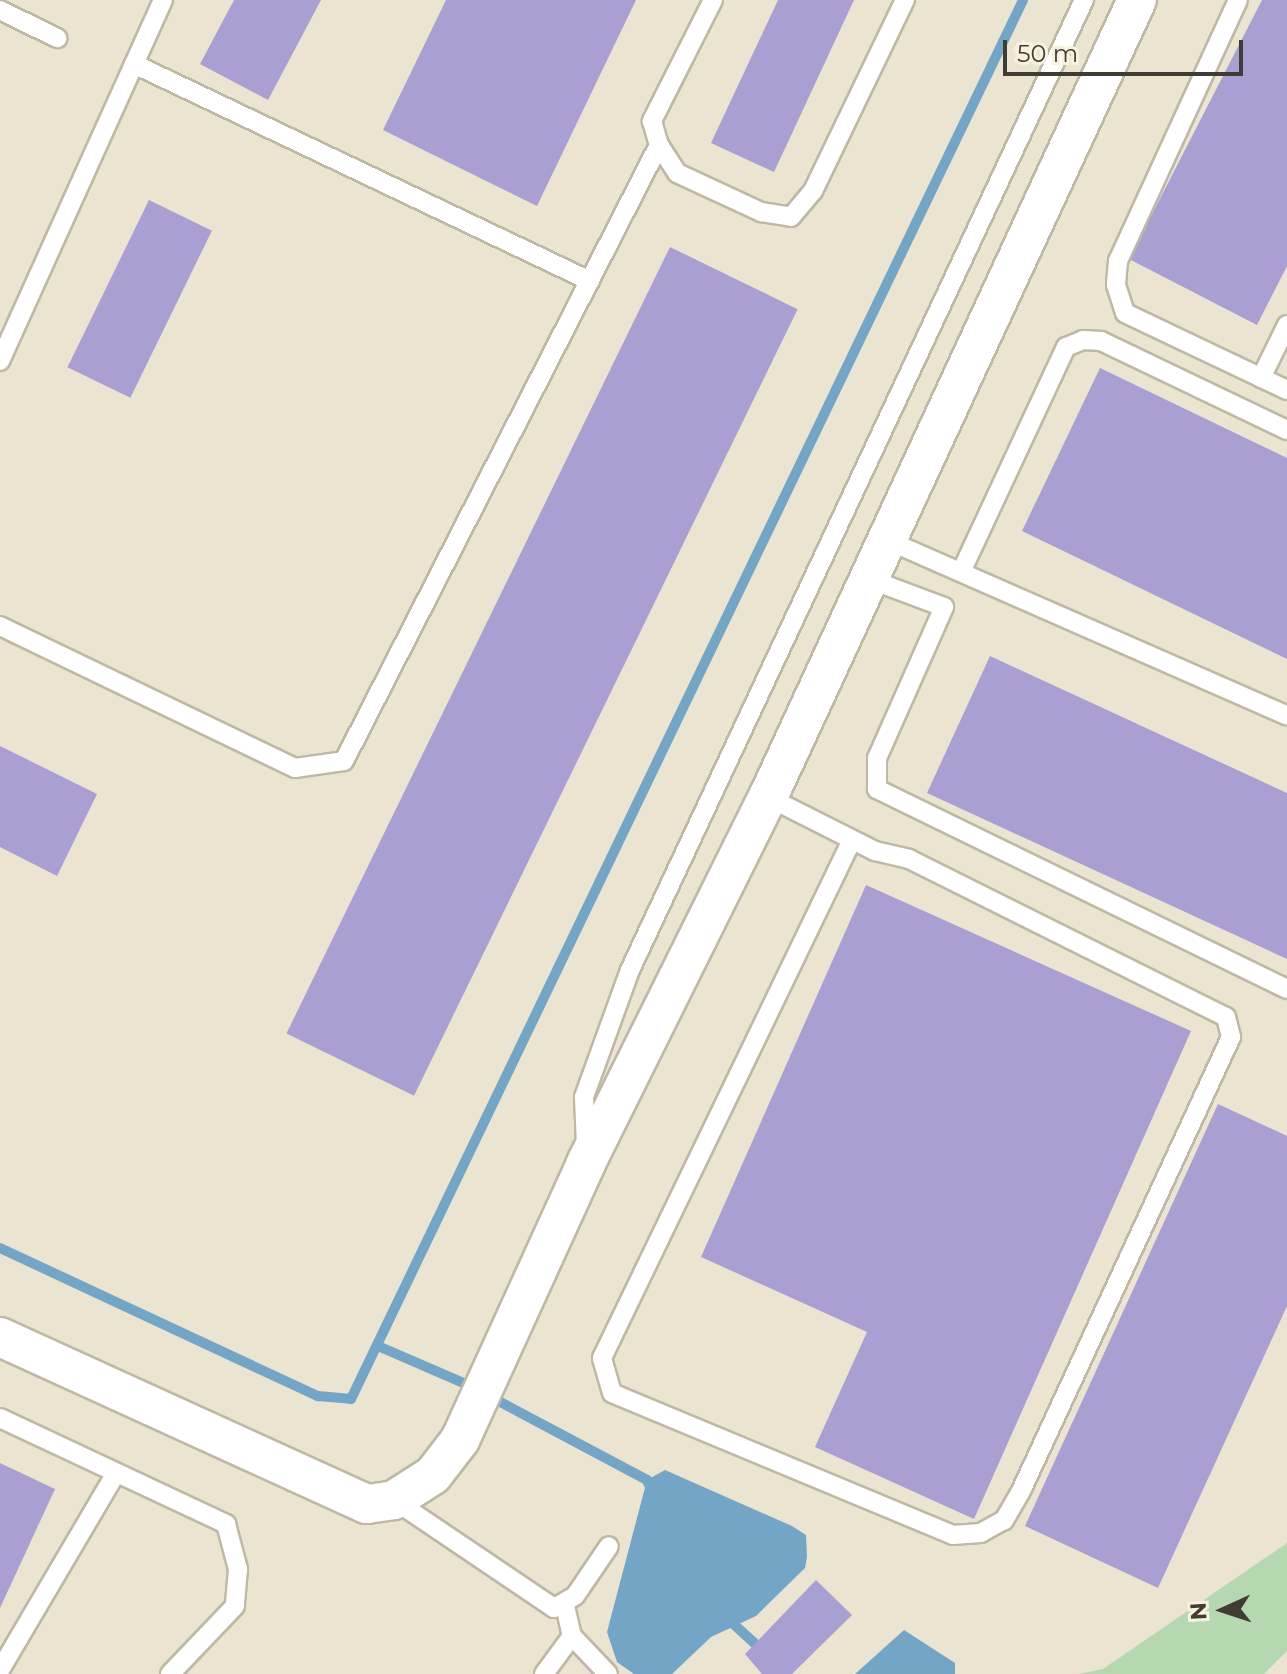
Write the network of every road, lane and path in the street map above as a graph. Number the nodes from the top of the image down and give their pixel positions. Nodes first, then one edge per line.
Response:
1 (163, 0) edge
2 (713, 0) edge
3 (905, 0) edge
4 (1084, 0) edge
5 (1137, 0) edge
6 (1238, 0) edge
7 (0, 10) edge
8 (57, 38) dead end
9 (134, 64) junction
10 (659, 145) junction
11 (590, 281) junction
12 (1287, 325) edge
13 (0, 361) edge
14 (1261, 378) junction
15 (1287, 390) edge
16 (1287, 430) edge
17 (887, 540) junction
18 (962, 570) junction
19 (869, 579) junction
20 (0, 626) edge
21 (1287, 716) edge
22 (768, 797) junction
23 (852, 840) junction
24 (1287, 989) edge
25 (586, 1163) junction
26 (0, 1337) edge
27 (0, 1418) edge
28 (116, 1473) junction
29 (394, 1500) junction
30 (609, 1546) dead end
31 (565, 1606) junction
32 (576, 1641) junction
33 (0, 1670) edge
34 (7, 1674) edge
35 (170, 1674) edge
36 (544, 1674) edge
37 (608, 1674) edge

1 - 9 lane
2 - 10 lane
3 - 10 lane
4 - 25 lane
5 - 17 street
6 - 14 lane
7 - 8 lane
9 - 11 lane
9 - 13 lane
10 - 11 lane
11 - 20 lane
12 - 14 lane
14 - 15 lane
16 - 18 lane
17 - 18 lane
17 - 19 street
18 - 21 lane
19 - 22 street
19 - 24 lane
22 - 23 lane
22 - 25 street
23 - 23 lane
25 - 29 street
26 - 29 street
27 - 28 lane
28 - 33 lane
28 - 35 lane
29 - 31 lane
30 - 31 lane
31 - 32 lane
32 - 36 lane
32 - 37 lane
33 - 34 lane

